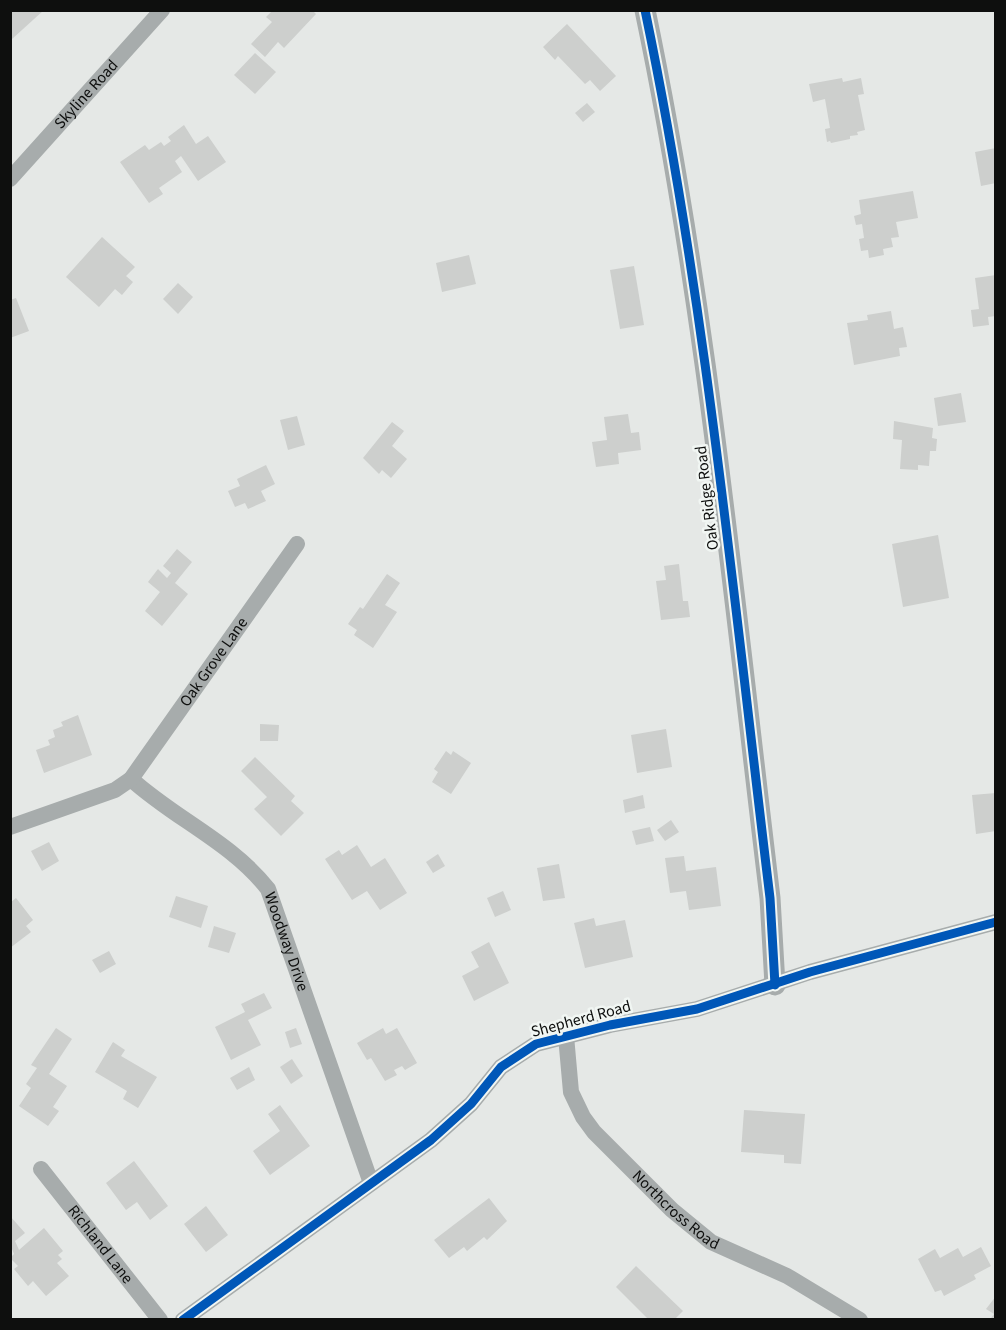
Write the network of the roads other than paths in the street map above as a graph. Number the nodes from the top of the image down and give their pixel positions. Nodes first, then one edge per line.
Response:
1 (162, 10) edge
2 (645, 10) edge
3 (10, 179) edge
4 (297, 544) dead end
5 (131, 779) junction
6 (10, 828) edge
7 (996, 922) edge
8 (775, 985) junction
9 (566, 1036) junction
10 (41, 1169) dead end
11 (371, 1183) junction
12 (160, 1320) edge
13 (183, 1320) edge
14 (860, 1320) edge

1 - 3 street, Skyline Road
2 - 8 street, Oak Ridge Road
4 - 5 street, Oak Grove Lane
5 - 6 street
5 - 11 street, Woodway Drive
7 - 8 street, Shepherd Road
8 - 9 street, Shepherd Road
9 - 11 street, Shepherd Road
9 - 14 street, Northcross Road
10 - 12 street, Richland Lane
11 - 13 street, Shepherd Road

